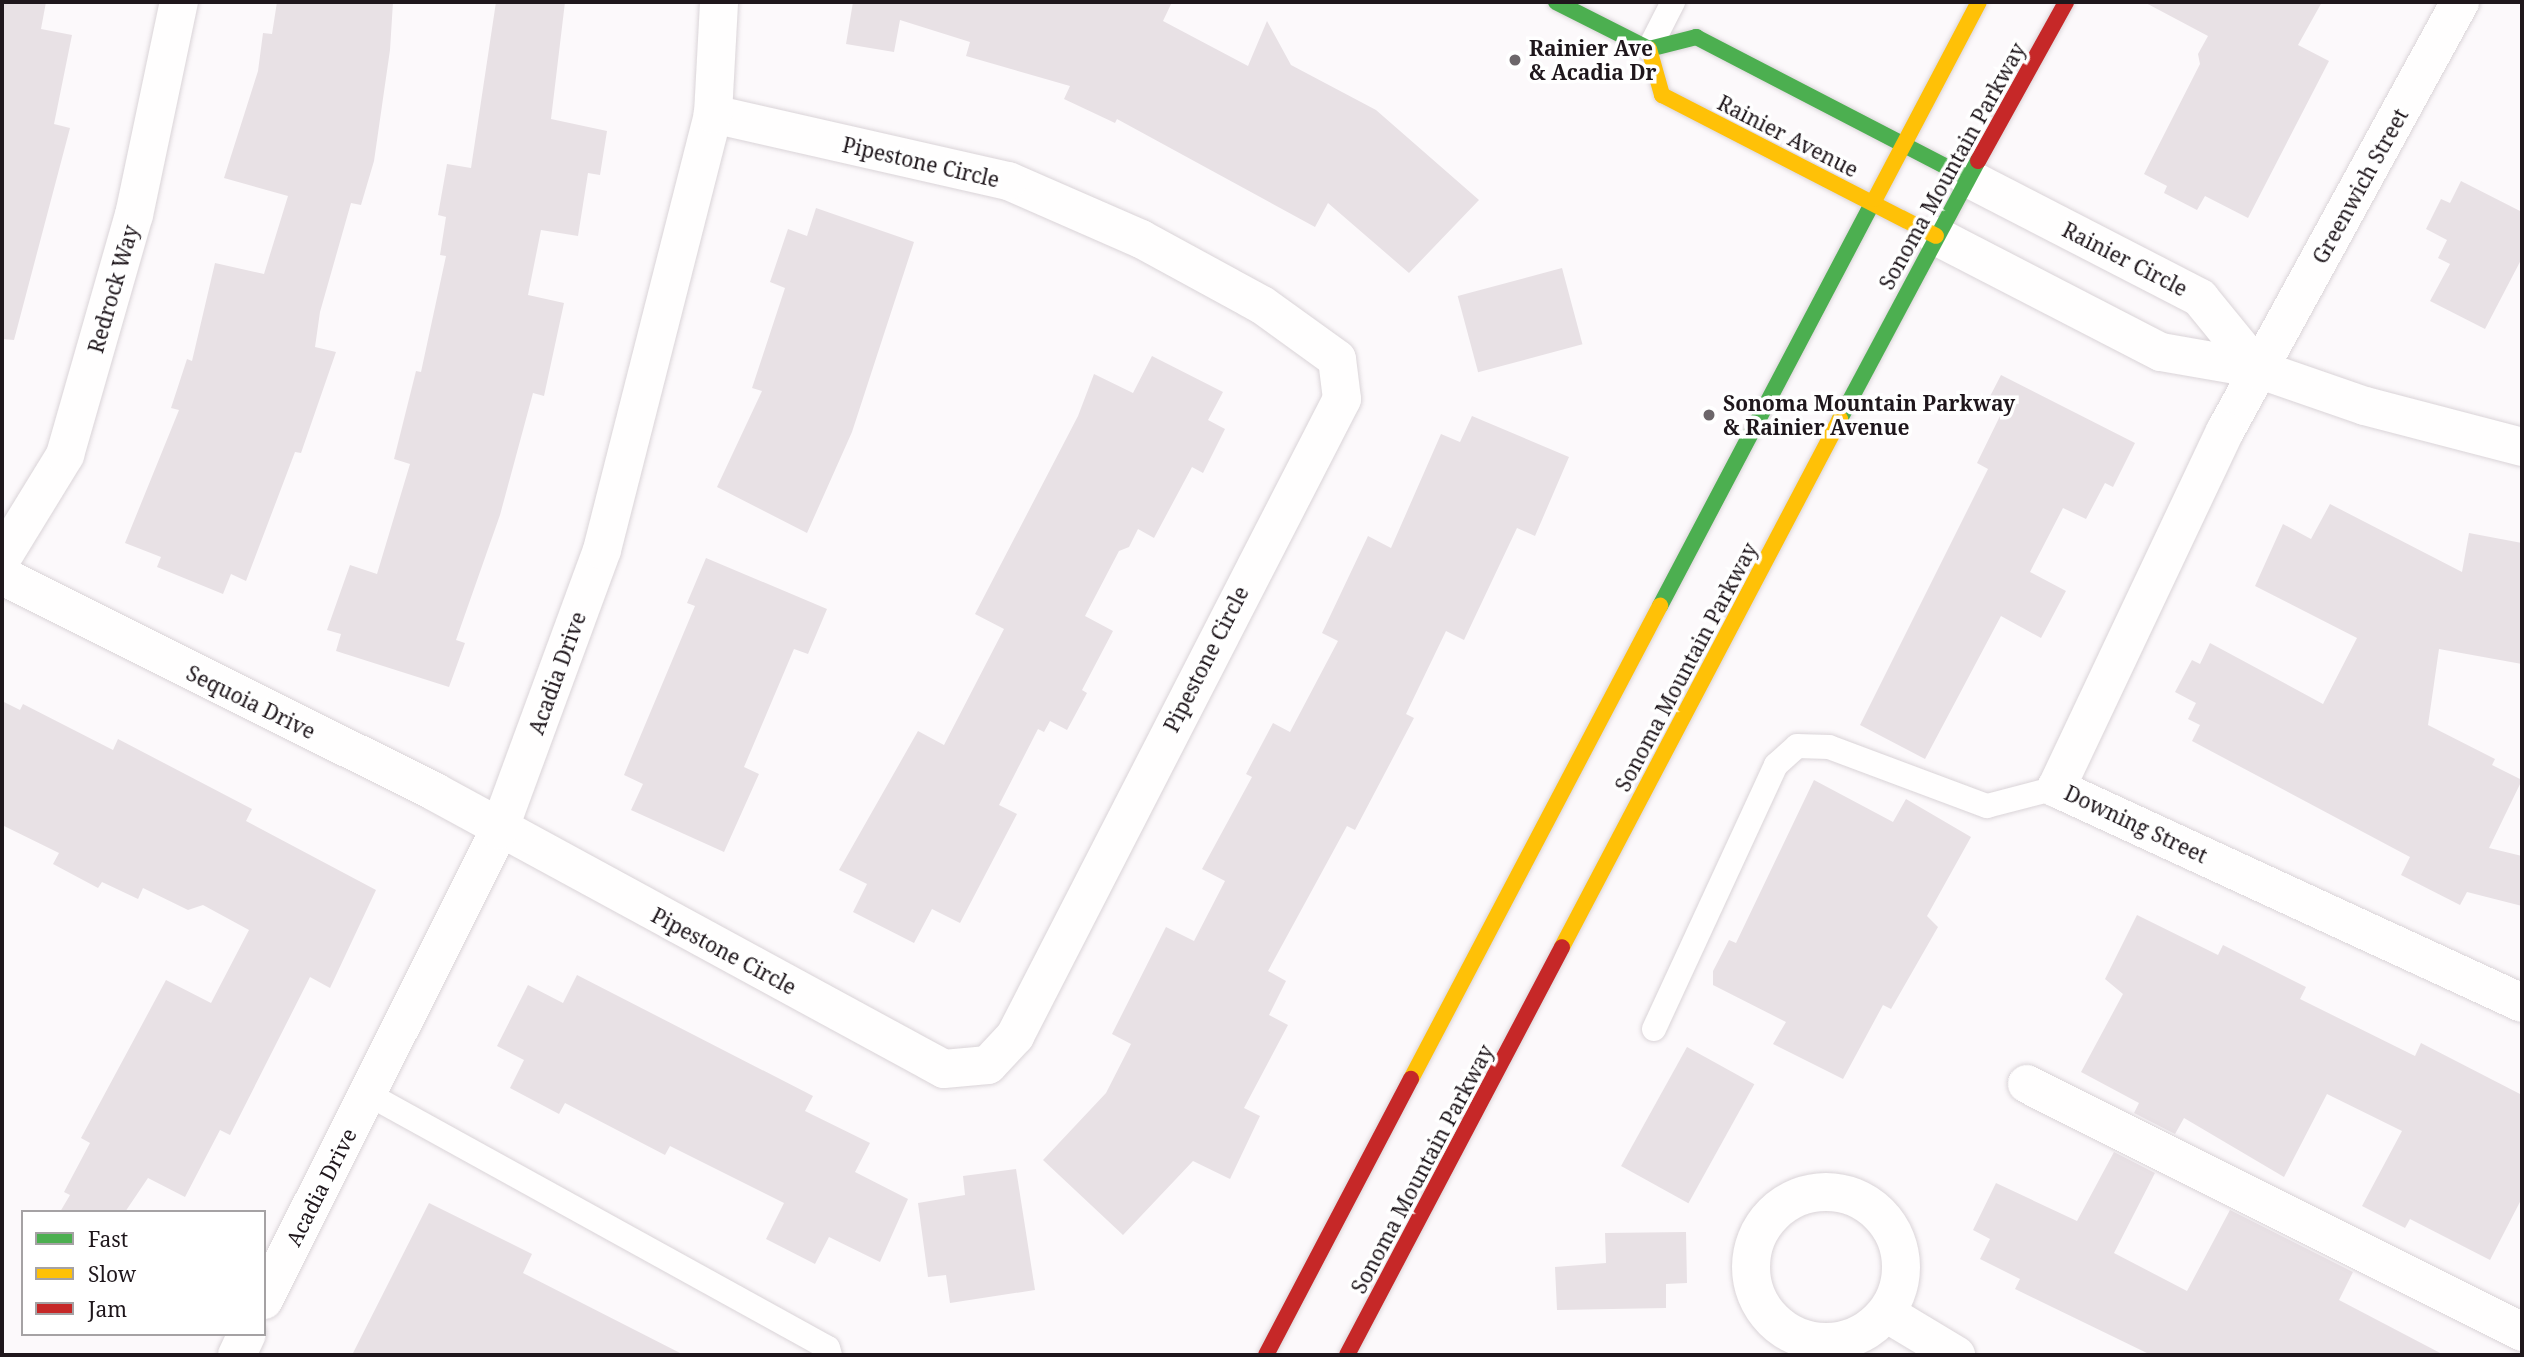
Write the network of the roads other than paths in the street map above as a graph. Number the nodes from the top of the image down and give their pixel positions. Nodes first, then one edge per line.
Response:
1 (179, 2) edge
2 (719, 2) edge
3 (1556, 2) edge
4 (1673, 2) edge
5 (1979, 2) edge
6 (2066, 2) edge
7 (2460, 2) edge
8 (1649, 49) junction
9 (713, 114) junction
10 (1905, 145) junction
11 (1968, 178) junction
12 (1875, 204) junction
13 (1936, 236) junction
14 (2258, 369) junction
15 (2522, 447) edge
16 (2, 558) edge
17 (2, 576) edge
18 (2056, 788) junction
19 (499, 830) junction
20 (2522, 1003) edge
21 (1654, 1029) dead end
22 (2027, 1084) dead end
23 (368, 1094) junction
24 (266, 1296) edge
25 (1886, 1313) dead end
26 (2522, 1332) edge
27 (246, 1336) edge
28 (237, 1355) edge
29 (830, 1355) edge
30 (1266, 1355) edge
31 (1347, 1355) edge
32 (1956, 1355) edge

1 - 16 street, Redrock Way
2 - 9 street, Acadia Drive
3 - 8 main road
4 - 8 lane
5 - 10 main road
6 - 11 main road, Sonoma Mountain Parkway
7 - 14 street, Greenwich Street
8 - 10 main road
8 - 12 main road, Rainier Avenue
9 - 19 street, Acadia Drive
9 - 19 street, Pipestone Circle
10 - 11 main road
10 - 12 main road
11 - 13 main road, Sonoma Mountain Parkway
11 - 14 street, Rainier Circle
12 - 13 main road, Rainier Avenue
12 - 30 main road
13 - 14 street
13 - 31 main road, Sonoma Mountain Parkway
14 - 15 street
14 - 18 street, Downing Street
17 - 19 street, Sequoia Drive
18 - 20 street, Downing Street
18 - 21 lane
19 - 23 street, Acadia Drive
22 - 26 street
23 - 24 street, Acadia Drive
23 - 29 lane
25 - 32 street
27 - 28 street

